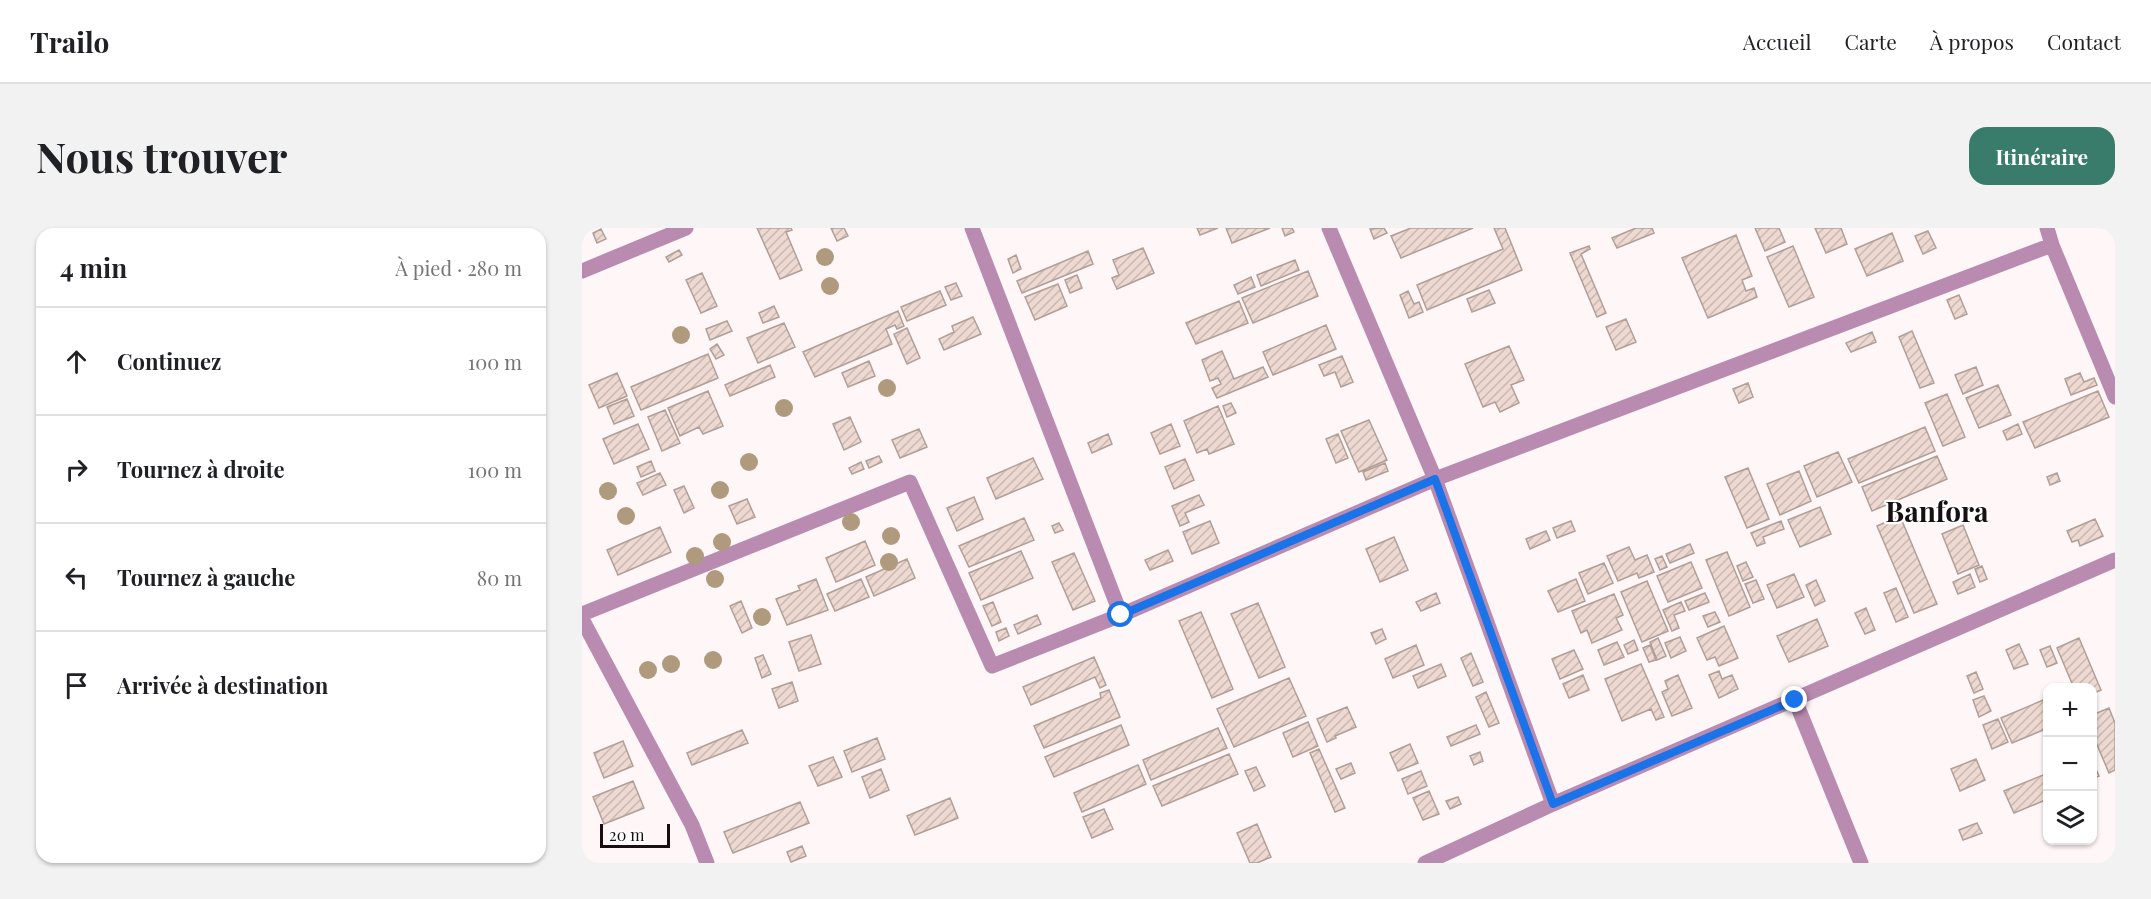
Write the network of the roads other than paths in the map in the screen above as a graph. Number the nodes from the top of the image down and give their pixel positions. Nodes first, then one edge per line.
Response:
1 (686, 228) edge
2 (972, 228) edge
3 (1329, 228) edge
4 (2047, 228) edge
5 (2052, 245) junction
6 (582, 271) edge
7 (2115, 397) edge
8 (1435, 479) junction
9 (2115, 560) edge
10 (1121, 615) junction
11 (582, 617) edge
12 (1795, 700) junction
13 (1553, 804) junction
14 (707, 863) edge
15 (1425, 863) edge
16 (1861, 863) edge

1 - 6 street
2 - 10 street
3 - 8 street
4 - 5 street
5 - 7 street
5 - 8 street
8 - 10 street
8 - 13 street
9 - 12 street
10 - 11 street
11 - 14 street
12 - 13 street
12 - 16 street
13 - 15 street

